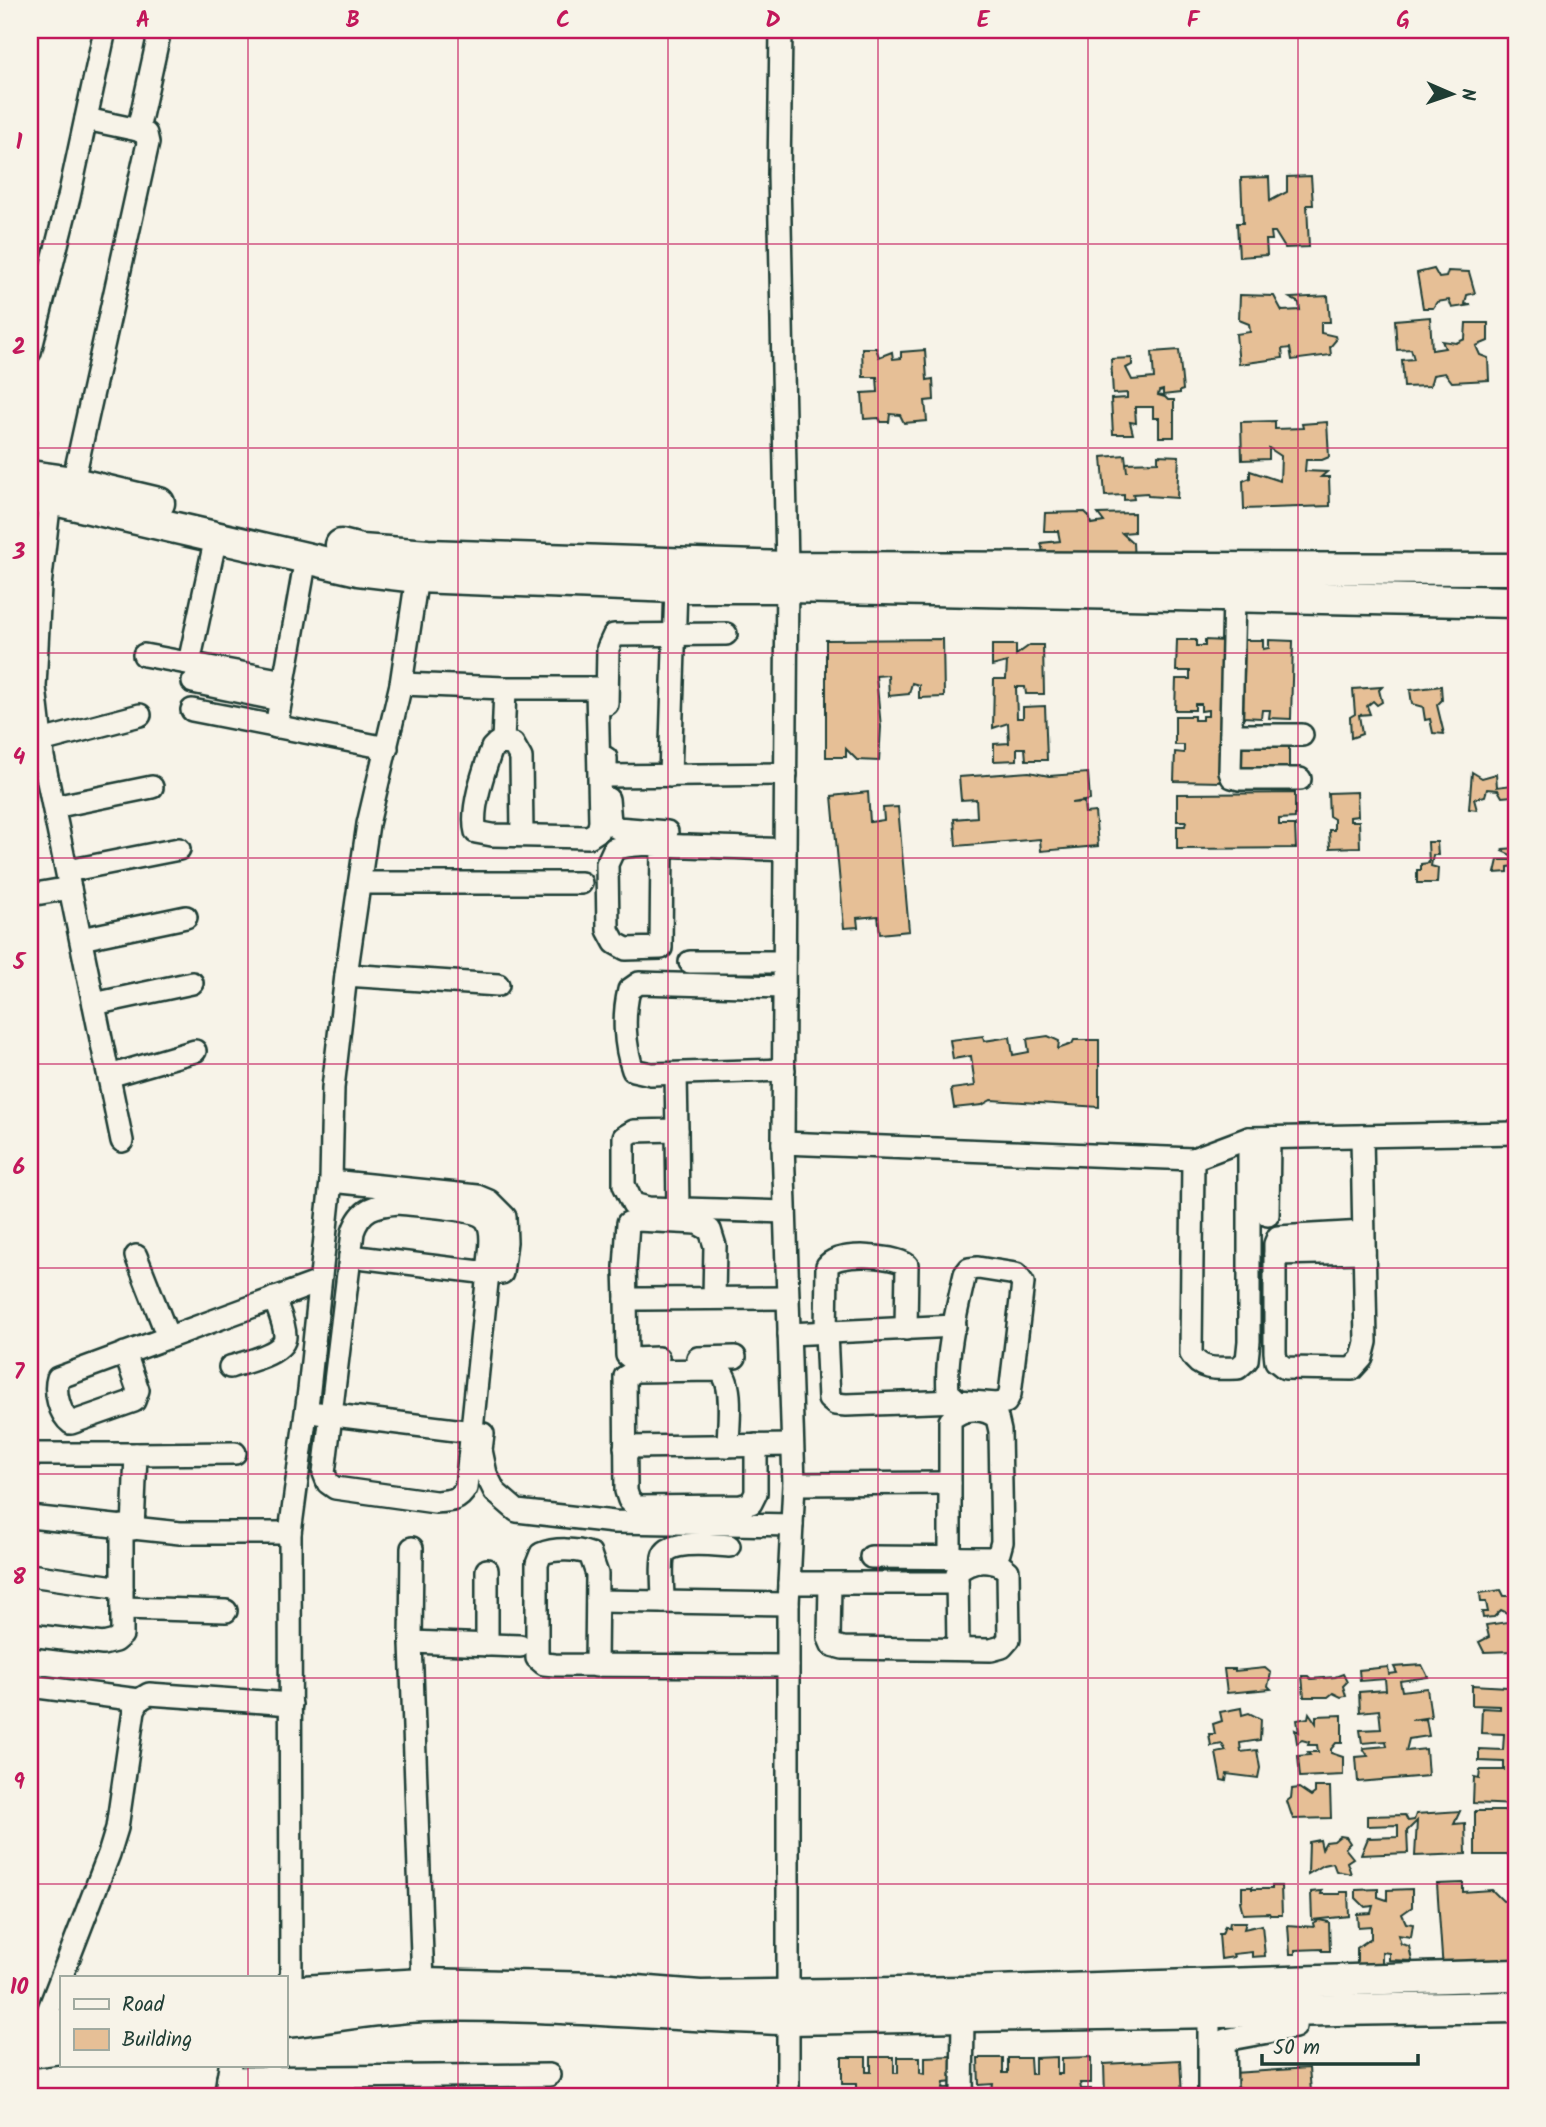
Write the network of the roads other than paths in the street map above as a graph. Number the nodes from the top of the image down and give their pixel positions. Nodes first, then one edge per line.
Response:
1 (105, 30) edge
2 (160, 30) edge
3 (781, 30) edge
4 (86, 119) junction
5 (138, 130) junction
6 (30, 352) edge
7 (30, 476) edge
8 (51, 493) edge
9 (216, 537) junction
10 (306, 558) junction
11 (422, 566) junction
12 (1516, 569) edge
13 (787, 577) junction
14 (676, 587) junction
15 (1234, 596) junction
16 (1516, 602) edge
17 (675, 633) junction
18 (726, 634) dead end
19 (597, 640) dead end
20 (144, 655) dead end
21 (191, 673) junction
22 (401, 684) junction
23 (505, 688) junction
24 (597, 688) junction
25 (282, 691) junction
26 (192, 710) dead end
27 (140, 715) dead end
28 (276, 727) junction
29 (1231, 735) junction
30 (1302, 735) dead end
31 (41, 741) junction
32 (503, 743) junction
33 (387, 748) junction
34 (786, 774) junction
35 (606, 776) junction
36 (670, 776) junction
37 (1300, 779) dead end
38 (152, 787) dead end
39 (54, 807) junction
40 (700, 833) dead end
41 (522, 834) junction
42 (662, 845) junction
43 (179, 849) dead end
44 (785, 850) junction
45 (68, 879) junction
46 (361, 883) junction
47 (581, 883) dead end
48 (30, 895) edge
49 (186, 917) dead end
50 (81, 939) junction
51 (661, 948) junction
52 (690, 962) dead end
53 (784, 962) junction
54 (662, 974) dead end
55 (346, 975) junction
56 (192, 983) dead end
57 (498, 985) dead end
58 (784, 987) junction
59 (94, 1004) junction
60 (195, 1052) dead end
61 (784, 1070) junction
62 (676, 1074) junction
63 (109, 1076) junction
64 (677, 1130) junction
65 (1516, 1133) edge
66 (1362, 1136) junction
67 (1259, 1138) junction
68 (122, 1142) dead end
69 (783, 1143) junction
70 (1194, 1159) junction
71 (331, 1181) junction
72 (678, 1209) junction
73 (785, 1212) junction
74 (1268, 1214) dead end
75 (1364, 1242) junction
76 (136, 1256) dead end
77 (350, 1256) junction
78 (488, 1273) junction
79 (319, 1282) junction
80 (274, 1298) junction
81 (626, 1298) junction
82 (714, 1298) junction
83 (788, 1298) junction
84 (955, 1326) junction
85 (906, 1329) junction
86 (826, 1333) junction
87 (789, 1335) junction
88 (167, 1337) junction
89 (125, 1353) dead end
90 (735, 1357) dead end
91 (230, 1367) dead end
92 (958, 1401) junction
93 (306, 1411) junction
94 (331, 1415) junction
95 (472, 1432) junction
96 (755, 1445) junction
97 (792, 1445) junction
98 (728, 1446) junction
99 (625, 1447) junction
100 (235, 1453) dead end
101 (30, 1454) edge
102 (136, 1454) junction
103 (950, 1483) junction
104 (794, 1484) junction
105 (30, 1517) edge
106 (792, 1525) junction
107 (128, 1527) junction
108 (290, 1533) junction
109 (729, 1546) dead end
110 (412, 1548) dead end
111 (871, 1557) dead end
112 (950, 1558) junction
113 (487, 1570) dead end
114 (30, 1576) edge
115 (957, 1583) junction
116 (830, 1584) junction
117 (789, 1594) junction
118 (122, 1598) junction
119 (597, 1601) junction
120 (663, 1602) junction
121 (226, 1611) dead end
122 (30, 1635) edge
123 (411, 1642) junction
124 (487, 1645) junction
125 (520, 1646) dead end
126 (958, 1649) junction
127 (596, 1666) junction
128 (788, 1666) junction
129 (30, 1686) edge
130 (139, 1700) junction
131 (291, 1704) junction
132 (1516, 1975) edge
133 (66, 1976) edge
134 (423, 1984) junction
135 (288, 1992) edge
136 (60, 1993) edge
137 (788, 2006) junction
138 (1516, 2007) edge
139 (1296, 2011) junction
140 (1209, 2012) junction
141 (963, 2016) junction
142 (287, 2022) edge
143 (45, 2036) edge
144 (1217, 2041) junction
145 (549, 2075) dead end
146 (228, 2080) edge
147 (788, 2097) edge
148 (962, 2097) edge
149 (1209, 2097) edge
150 (1226, 2097) edge

1 - 4 street
2 - 5 street
3 - 13 street
4 - 5 street
4 - 6 street
5 - 8 street
7 - 8 street
8 - 9 street
8 - 11 street
8 - 31 street
9 - 10 street
9 - 21 street
10 - 11 street
10 - 25 street
11 - 13 street
11 - 14 street
11 - 22 street
12 - 13 street
13 - 14 street
13 - 15 street
13 - 34 street
14 - 17 street
15 - 16 street
15 - 29 street
17 - 18 street
17 - 35 street
17 - 36 street
19 - 24 street
20 - 21 street
21 - 25 street
22 - 23 street
22 - 33 street
23 - 24 street
23 - 32 street
24 - 41 street
25 - 28 street
26 - 28 street
27 - 31 street
28 - 33 street
29 - 30 street
29 - 37 street
31 - 39 street
32 - 41 street
32 - 41 street
33 - 46 street
34 - 36 street
34 - 44 street
35 - 36 street
35 - 40 street
38 - 39 street
39 - 45 street
42 - 44 street
42 - 51 street
42 - 51 street
43 - 45 street
44 - 53 street
45 - 48 street
45 - 50 street
46 - 47 street
46 - 55 street
49 - 50 street
50 - 59 street
51 - 54 street
52 - 53 street
53 - 58 street
55 - 57 street
55 - 71 street
56 - 59 street
58 - 61 street
58 - 62 street
59 - 63 street
60 - 63 street
61 - 62 street
61 - 69 street
62 - 64 street
63 - 68 street
64 - 72 street
64 - 72 street
65 - 66 street
66 - 67 street
66 - 75 street
67 - 70 street
67 - 70 street
67 - 74 street
69 - 70 street
69 - 73 street
71 - 79 street
71 - 106 street
72 - 73 street
73 - 83 street
75 - 75 street
76 - 88 street
77 - 78 street
77 - 78 street
77 - 94 street
78 - 95 street
79 - 80 street
79 - 93 street
80 - 88 street
80 - 91 street
81 - 82 street
81 - 82 street
81 - 90 street
82 - 83 street
83 - 87 street
84 - 85 street
84 - 92 street
84 - 92 street
85 - 86 street
85 - 86 street
86 - 87 street
86 - 92 street
87 - 97 street
88 - 89 street
93 - 94 street
93 - 108 street
94 - 95 street
94 - 95 street
96 - 97 street
96 - 98 street
96 - 99 street
97 - 104 street
98 - 99 street
98 - 99 street
100 - 102 street
101 - 102 street
102 - 107 street
103 - 104 street
103 - 112 street
103 - 112 street
104 - 106 street
105 - 107 street
106 - 117 street
107 - 108 street
107 - 118 street
108 - 131 street
109 - 120 street
110 - 123 street
111 - 112 street
113 - 124 street
114 - 118 street
115 - 116 street
115 - 126 street
115 - 126 street
116 - 117 street
116 - 126 street
117 - 120 street
117 - 128 street
118 - 121 street
118 - 122 street
119 - 120 street
119 - 127 street
119 - 127 street
123 - 124 street
123 - 134 street
124 - 125 street
127 - 128 street
128 - 137 street
129 - 130 street
130 - 131 street
130 - 133 street
131 - 135 street
132 - 137 street
134 - 135 street
134 - 137 street
136 - 143 street
137 - 141 street
137 - 142 street
137 - 147 street
138 - 139 street
139 - 140 street
139 - 144 street
140 - 141 street
140 - 144 street
141 - 148 street
144 - 149 street
144 - 150 street
145 - 146 street

